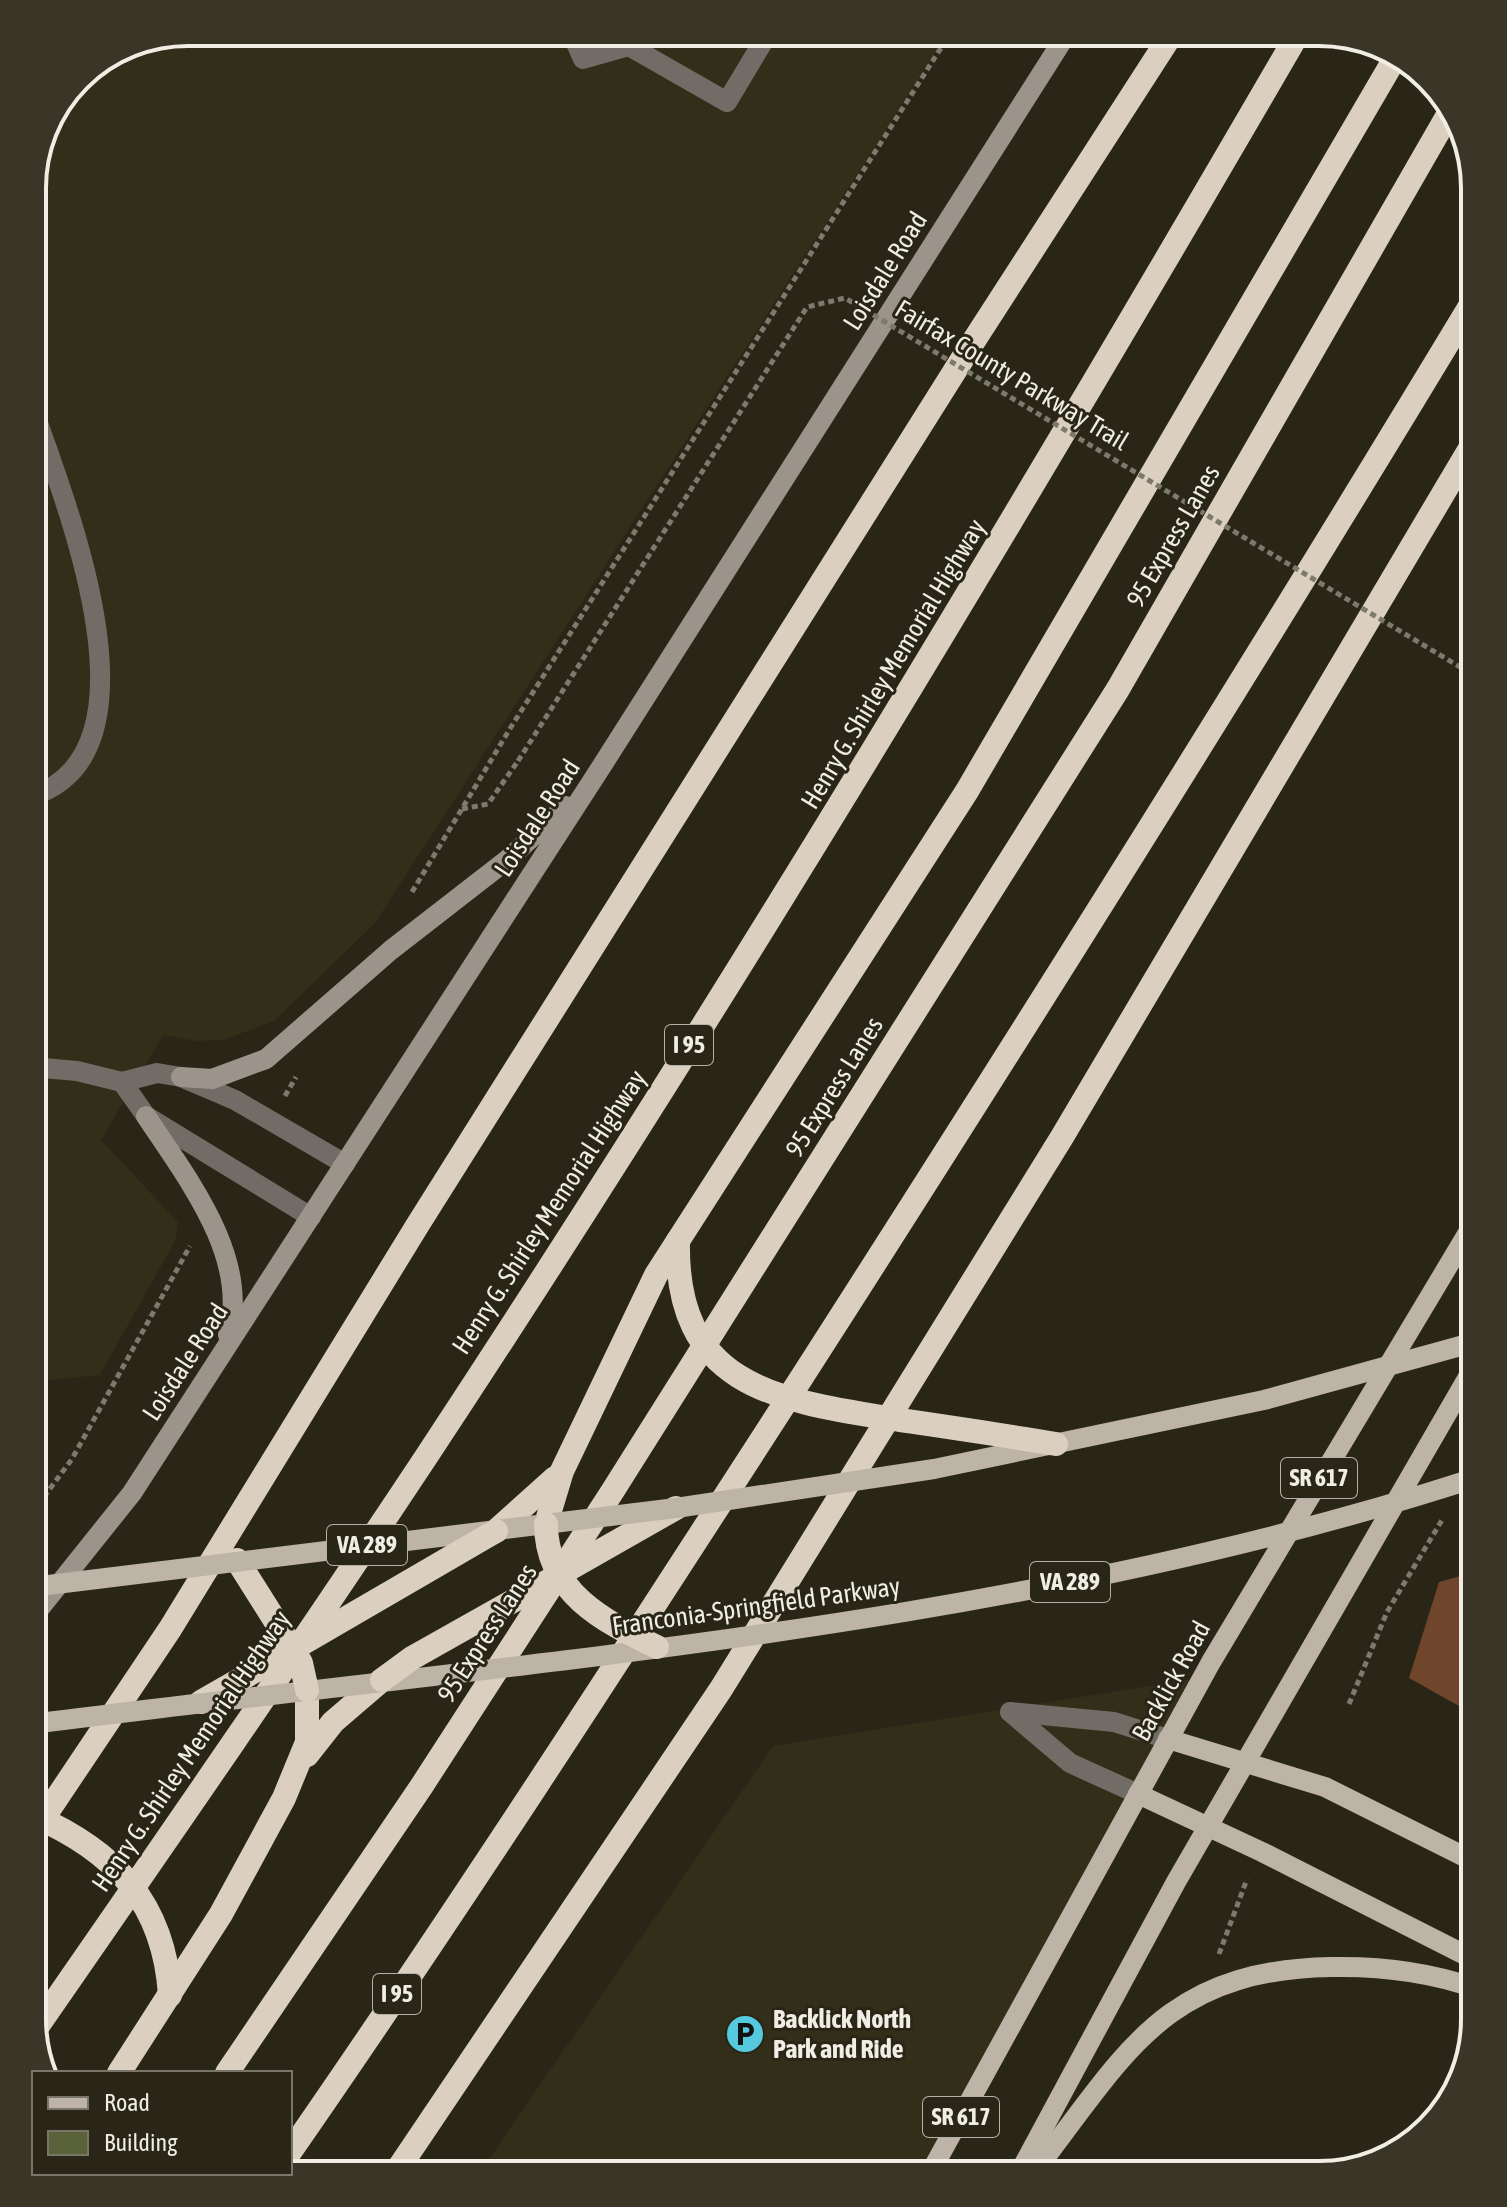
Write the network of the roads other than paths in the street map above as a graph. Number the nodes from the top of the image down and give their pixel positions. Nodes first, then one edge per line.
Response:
1 (577, 46) edge
2 (616, 46) edge
3 (643, 46) edge
4 (761, 46) edge
5 (1059, 46) edge
6 (1164, 46) edge
7 (1291, 46) edge
8 (1391, 65) edge
9 (1444, 121) edge
10 (1461, 321) edge
11 (46, 447) edge
12 (1461, 464) edge
13 (605, 761) junction
14 (46, 788) edge
15 (46, 1068) edge
16 (181, 1077) junction
17 (122, 1082) junction
18 (146, 1116) junction
19 (345, 1164) junction
20 (311, 1217) junction
21 (678, 1241) junction
22 (1461, 1245) edge
23 (1461, 1346) edge
24 (223, 1351) junction
25 (1461, 1389) edge
26 (1056, 1444) junction
27 (562, 1471) junction
28 (1461, 1482) edge
29 (676, 1508) junction
30 (546, 1524) junction
31 (496, 1531) junction
32 (237, 1560) junction
33 (559, 1575) junction
34 (46, 1585) edge
35 (46, 1600) edge
36 (657, 1647) junction
37 (293, 1649) junction
38 (382, 1680) junction
39 (307, 1690) junction
40 (201, 1702) junction
41 (46, 1722) edge
42 (1168, 1739) junction
43 (1244, 1762) junction
44 (297, 1770) junction
45 (1138, 1794) junction
46 (46, 1814) edge
47 (46, 1823) edge
48 (1208, 1826) junction
49 (1461, 1855) edge
50 (1461, 1953) edge
51 (1461, 1984) edge
52 (170, 1995) junction
53 (46, 2014) edge
54 (120, 2071) edge
55 (228, 2071) edge
56 (292, 2149) edge
57 (403, 2161) edge
58 (937, 2161) edge
59 (1026, 2161) edge
60 (1043, 2161) edge

1 - 2 lane
3 - 4 lane
5 - 13 main road, Loisdale Road
6 - 46 highway
7 - 53 highway, Henry G. Shirley Memorial Highway / I 95
8 - 21 highway
9 - 55 highway, 95 Express Lanes
10 - 56 highway, I 95
11 - 14 lane
12 - 57 highway
13 - 16 main road
13 - 19 main road, Loisdale Road
15 - 17 lane
16 - 17 lane
16 - 19 lane
17 - 18 lane
18 - 20 lane
18 - 24 main road
19 - 20 main road, Loisdale Road
20 - 24 main road, Loisdale Road
21 - 26 highway, bridge
21 - 27 highway
22 - 42 main road, Backlick Road / SR 617
23 - 26 main road, VA 289, bridge
24 - 35 main road, Loisdale Road
25 - 43 main road, SR 617
26 - 29 main road, VA 289, bridge
27 - 30 highway
27 - 31 highway
28 - 36 main road, Franconia-Springfield Parkway / VA 289, bridge
29 - 30 main road, VA 289, bridge
29 - 33 highway, bridge
30 - 31 main road, VA 289, bridge
30 - 33 highway, bridge
31 - 32 main road, VA 289, bridge
31 - 37 highway, bridge
32 - 34 main road, VA 289, bridge
32 - 37 highway
33 - 36 highway, bridge
33 - 38 highway, bridge
36 - 38 main road, Franconia-Springfield Parkway / VA 289, bridge
37 - 39 highway, bridge
37 - 40 highway
38 - 39 main road, Franconia-Springfield Parkway / VA 289, bridge
38 - 44 highway
39 - 40 main road, Franconia-Springfield Parkway / VA 289, bridge
39 - 44 highway
40 - 41 main road, Franconia-Springfield Parkway / VA 289, bridge
42 - 43 main road
42 - 45 main road, Backlick Road / SR 617
42 - 45 lane
43 - 48 main road, SR 617
43 - 49 main road
44 - 52 highway
45 - 48 main road
45 - 58 main road, Backlick Road / SR 617
47 - 52 highway, bridge
48 - 50 main road
48 - 59 main road, SR 617
51 - 60 main road
52 - 54 highway

